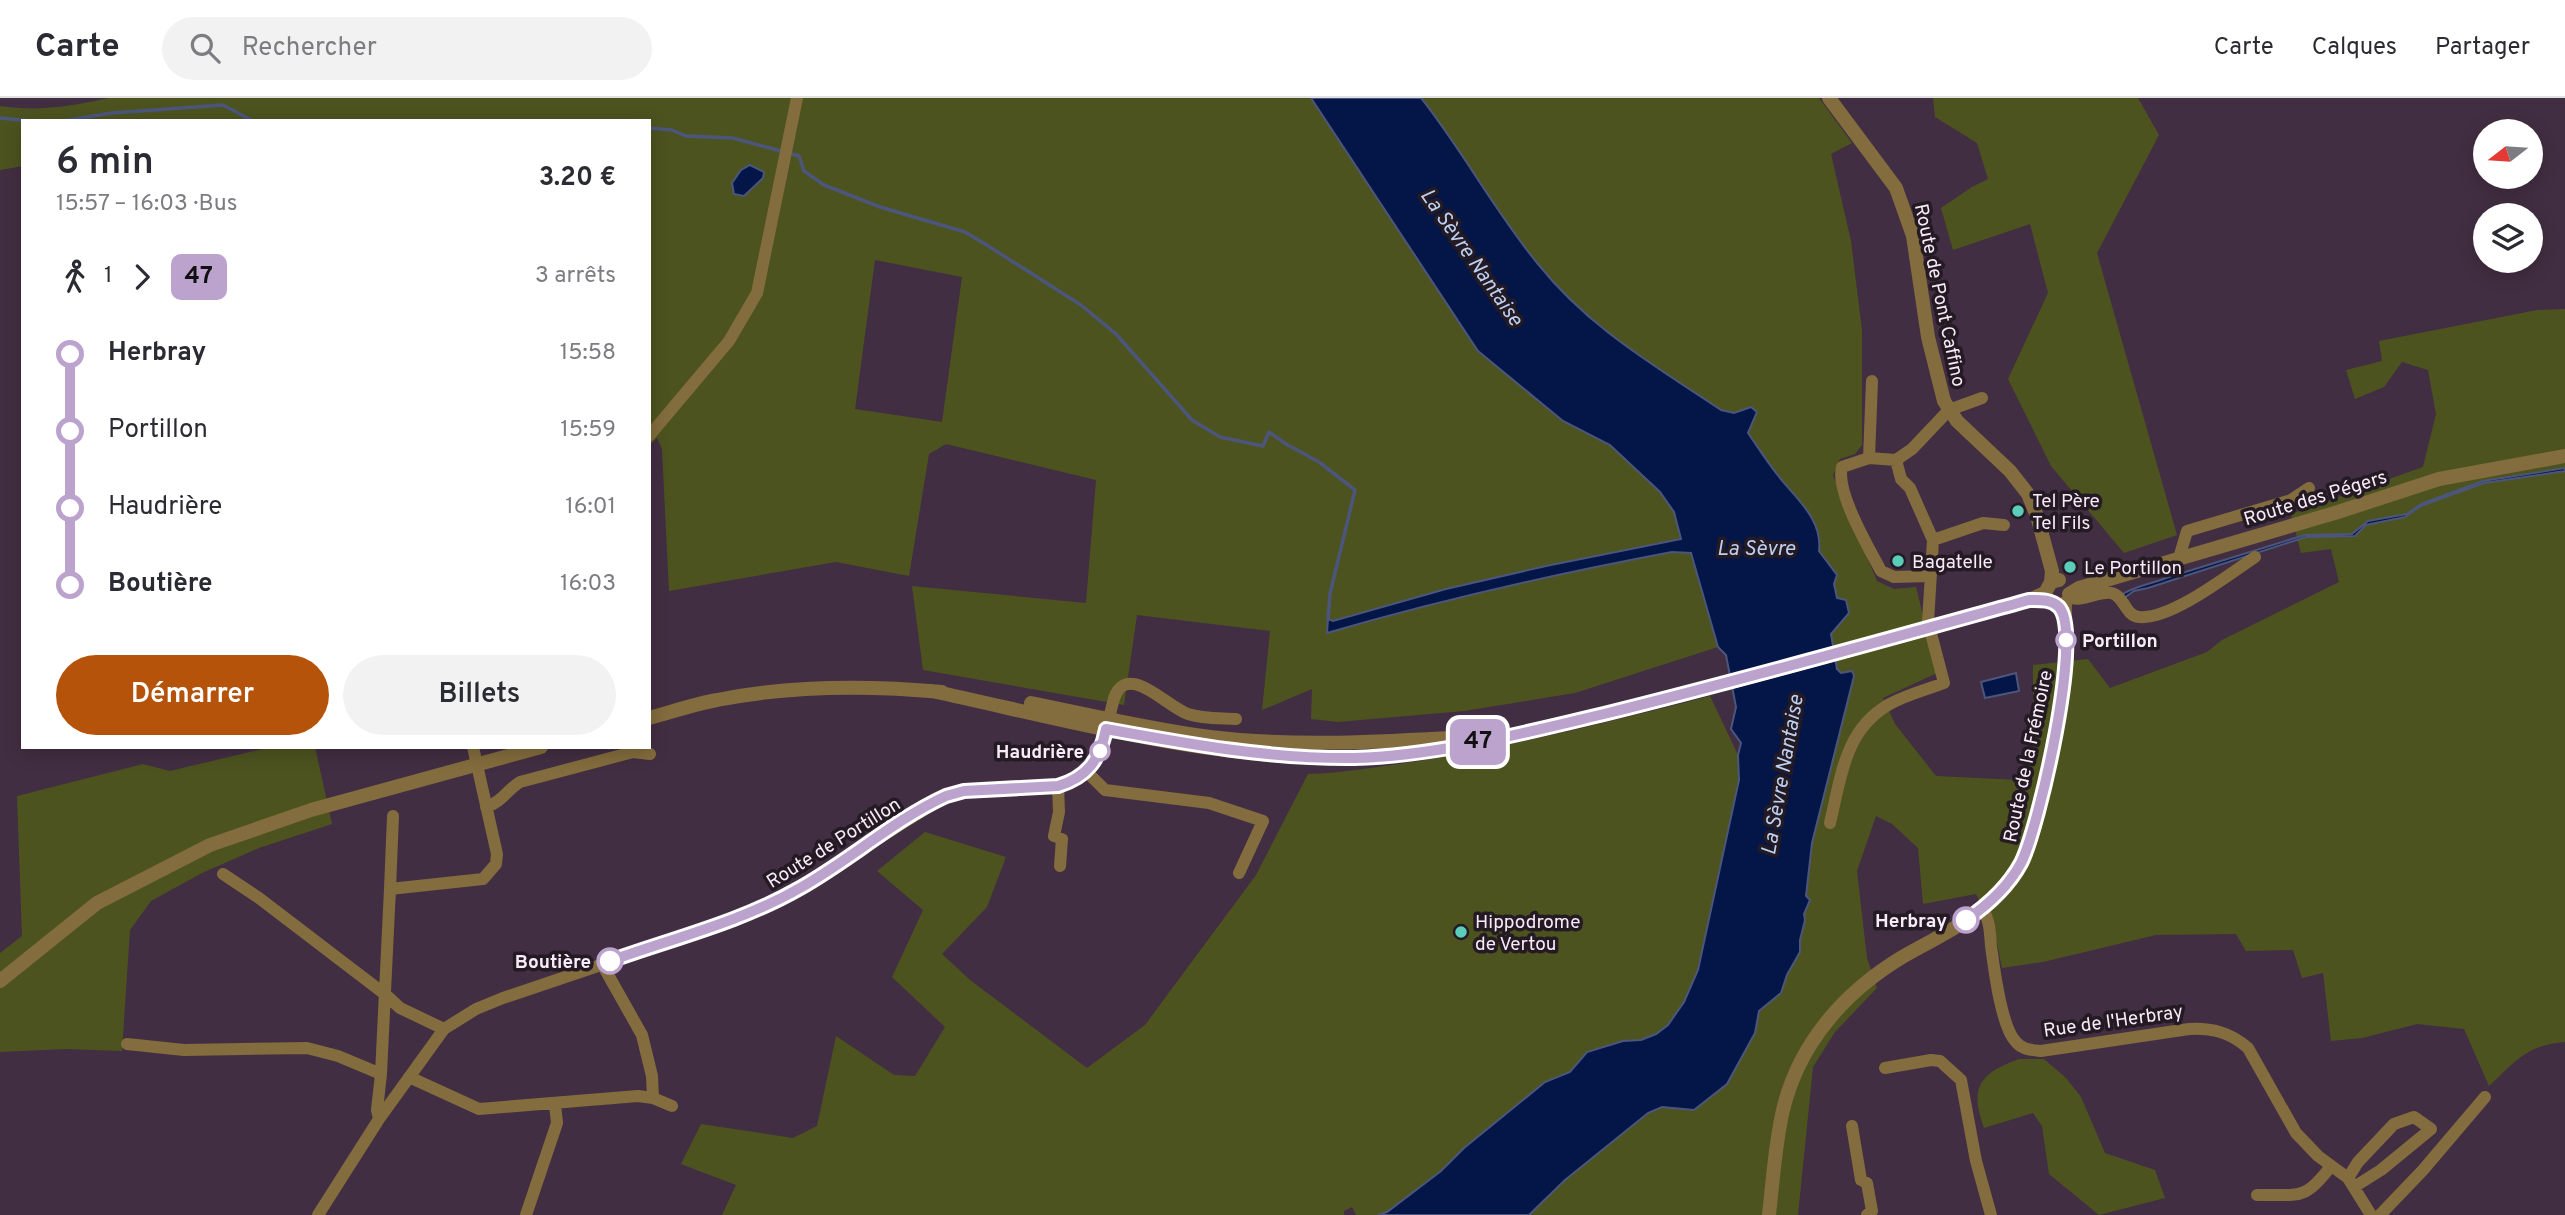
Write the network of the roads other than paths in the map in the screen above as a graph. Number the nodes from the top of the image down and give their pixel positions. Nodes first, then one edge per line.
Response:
1 (797, 98) edge
2 (1829, 98) edge
3 (1872, 381) dead end
4 (1982, 398) dead end
5 (1949, 410) junction
6 (651, 434) edge
7 (2565, 456) edge
8 (1869, 458) junction
9 (1896, 460) junction
10 (2309, 488) dead end
11 (2004, 525) dead end
12 (1933, 540) junction
13 (2255, 557) dead end
14 (2179, 558) junction
15 (1929, 576) junction
16 (2060, 593) junction
17 (1929, 627) junction
18 (651, 717) edge
19 (1236, 719) dead end
20 (1108, 724) junction
21 (1506, 735) junction
22 (473, 749) edge
23 (533, 749) edge
24 (650, 754) dead end
25 (477, 764) junction
26 (1087, 772) junction
27 (1058, 786) junction
28 (486, 807) junction
29 (393, 816) dead end
30 (1830, 823) dead end
31 (1060, 866) dead end
32 (1239, 873) dead end
33 (223, 874) dead end
34 (390, 889) junction
35 (1982, 909) junction
36 (602, 964) junction
37 (0, 981) edge
38 (386, 995) junction
39 (444, 1030) junction
40 (127, 1044) dead end
41 (1885, 1068) dead end
42 (381, 1074) junction
43 (409, 1077) junction
44 (2485, 1097) dead end
45 (653, 1098) junction
46 (555, 1104) junction
47 (672, 1106) dead end
48 (379, 1119) junction
49 (1852, 1126) dead end
50 (2331, 1166) junction
51 (2351, 1182) junction
52 (2257, 1195) dead end
53 (318, 1215) edge
54 (526, 1215) edge
55 (1769, 1215) edge
56 (1867, 1215) edge
57 (1991, 1215) edge
58 (2371, 1215) edge
59 (2381, 1215) edge

1 - 6 street
2 - 5 street, Route de Pont Caffino
3 - 8 street
4 - 5 street
5 - 9 street
5 - 16 street, Route de Pont Caffino
7 - 14 street, Route des Pégers
8 - 9 street
8 - 15 street
9 - 12 street
10 - 14 street
11 - 12 street
12 - 15 street
13 - 16 street
14 - 16 street, Route des Pégers
15 - 17 street
16 - 17 street, Route des Pégers
16 - 35 street, Route de la Frémoire
17 - 21 street, Route des Pégers
17 - 30 street
18 - 20 street
19 - 20 street
20 - 21 street
20 - 21 street
20 - 26 street
22 - 25 street
23 - 25 street
24 - 28 street
25 - 28 street
25 - 37 street
26 - 27 street, Route de Portillon
26 - 32 street
27 - 31 street
27 - 36 street, Route de Portillon
28 - 34 street
29 - 34 street
33 - 38 street
34 - 38 street
35 - 50 street, Rue de l'Herbray
35 - 55 street, Route de la Frémoire
36 - 39 street, Route de Portillon
36 - 45 street
38 - 39 street
38 - 42 street
39 - 43 street, Route de Portillon
40 - 42 street
41 - 57 street
42 - 48 street
43 - 46 street
43 - 48 street, Route de Portillon
44 - 59 street
45 - 46 street
45 - 47 street
46 - 54 street
48 - 53 street, Route de Portillon
49 - 56 street
50 - 51 street, Rue de l'Herbray
50 - 52 street
51 - 51 street
51 - 58 street, Rue de l'Herbray

